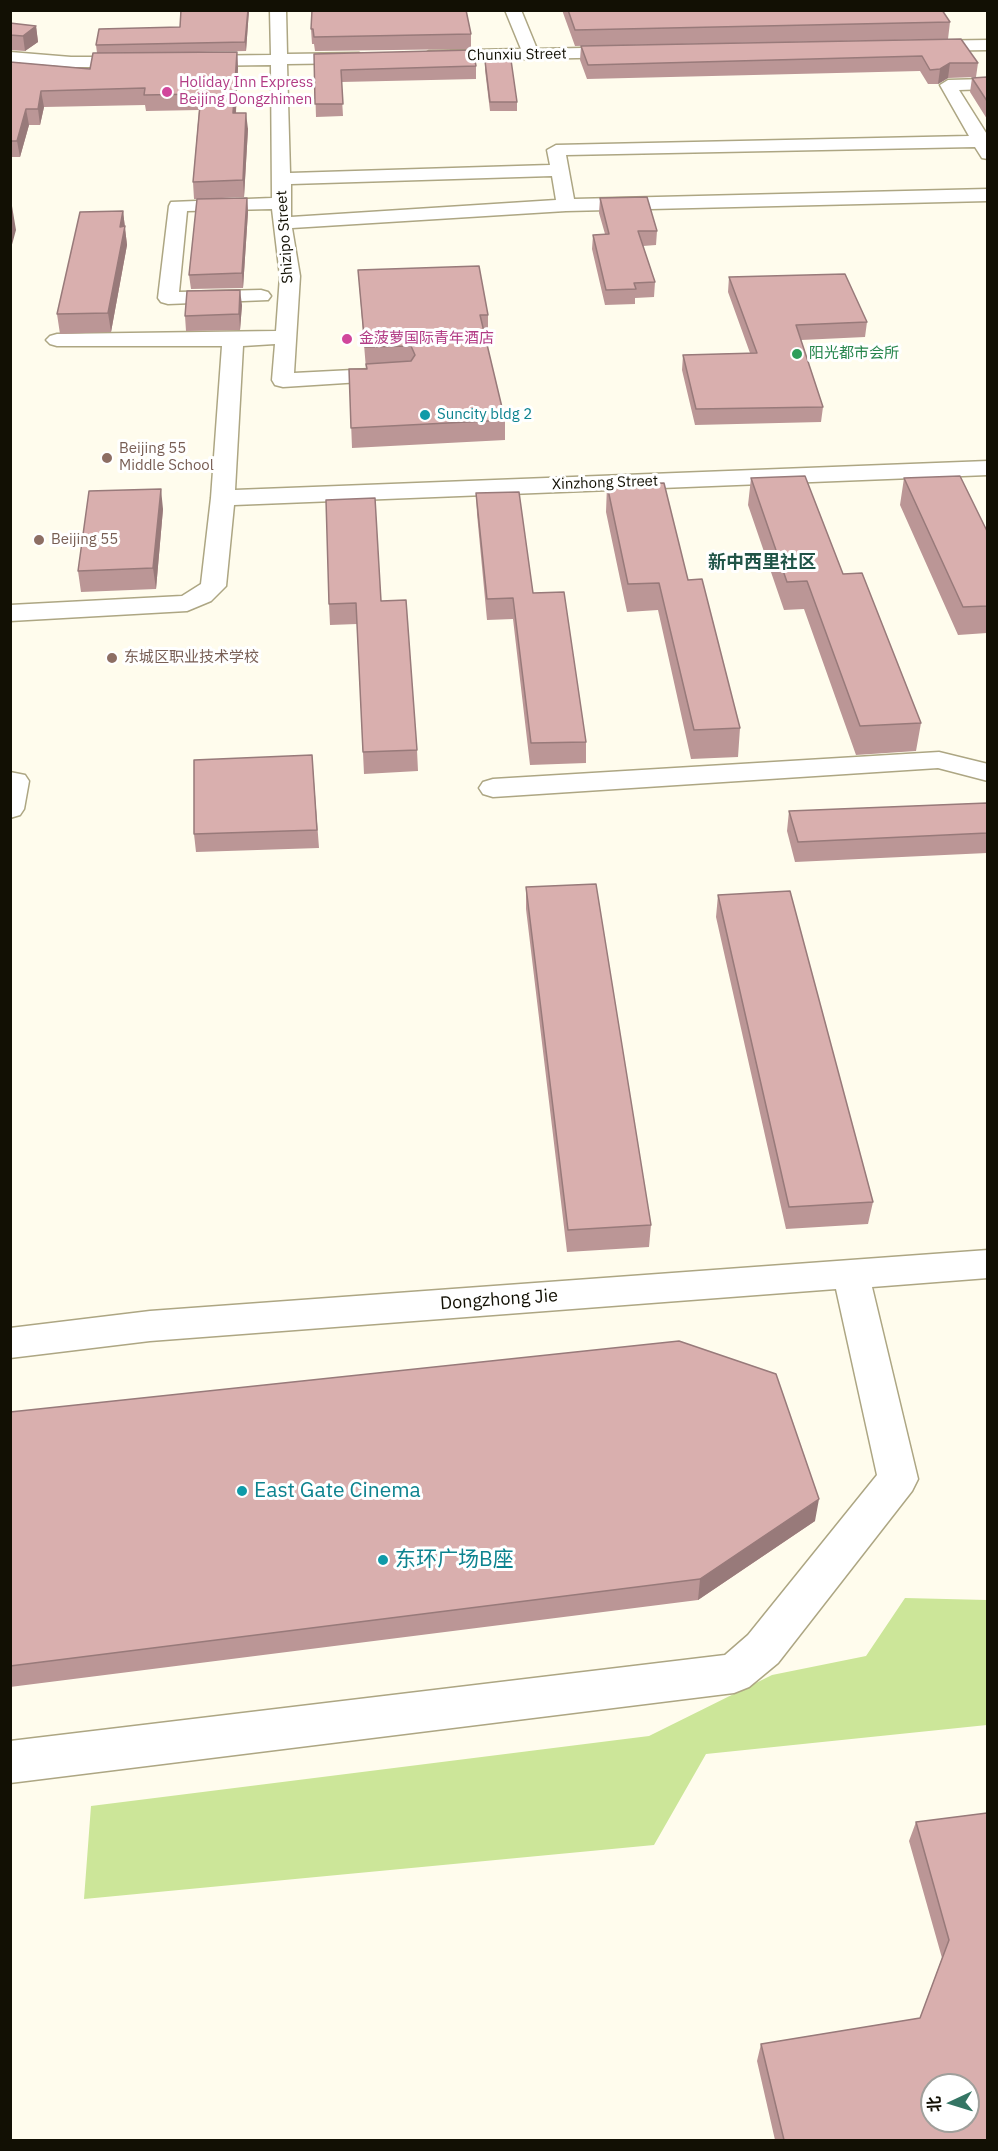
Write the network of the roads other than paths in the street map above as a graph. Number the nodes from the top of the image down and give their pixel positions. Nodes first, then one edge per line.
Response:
1 (278, 10) edge
2 (513, 10) edge
3 (987, 45) edge
4 (901, 47) edge
5 (638, 52) edge
6 (531, 54) junction
7 (10, 57) edge
8 (375, 57) edge
9 (411, 57) edge
10 (279, 59) junction
11 (154, 62) edge
12 (175, 62) edge
13 (987, 84) edge
14 (985, 145) edge
15 (560, 170) junction
16 (281, 179) junction
17 (987, 195) edge
18 (567, 205) junction
19 (282, 213) junction
20 (261, 296) dead end
21 (286, 337) junction
22 (57, 340) edge
23 (232, 340) junction
24 (403, 373) edge
25 (987, 468) edge
26 (223, 498) junction
27 (10, 613) edge
28 (987, 773) edge
29 (10, 781) edge
30 (493, 788) dead end
31 (10, 809) edge
32 (987, 1264) edge
33 (851, 1274) junction
34 (10, 1342) edge
35 (10, 1762) edge

1 - 10 street, Shizipo Street
2 - 6 street
3 - 4 street
5 - 6 street, Chunxiu Street
6 - 9 street, Chunxiu Street
7 - 11 street
8 - 10 street
10 - 12 street
10 - 16 street, Shizipo Street
13 - 14 street
14 - 15 street
15 - 16 street
15 - 18 street
16 - 19 street, Shizipo Street
17 - 18 street
18 - 19 street
19 - 20 street
19 - 21 street, Shizipo Street
21 - 23 street
21 - 24 street, Shizipo Street
22 - 23 street
23 - 26 street
25 - 26 street, Xinzhong Street
26 - 27 street
28 - 30 street
29 - 31 street
32 - 33 street, Dongzhong Jie
33 - 34 street, Dongzhong Jie
33 - 35 street

